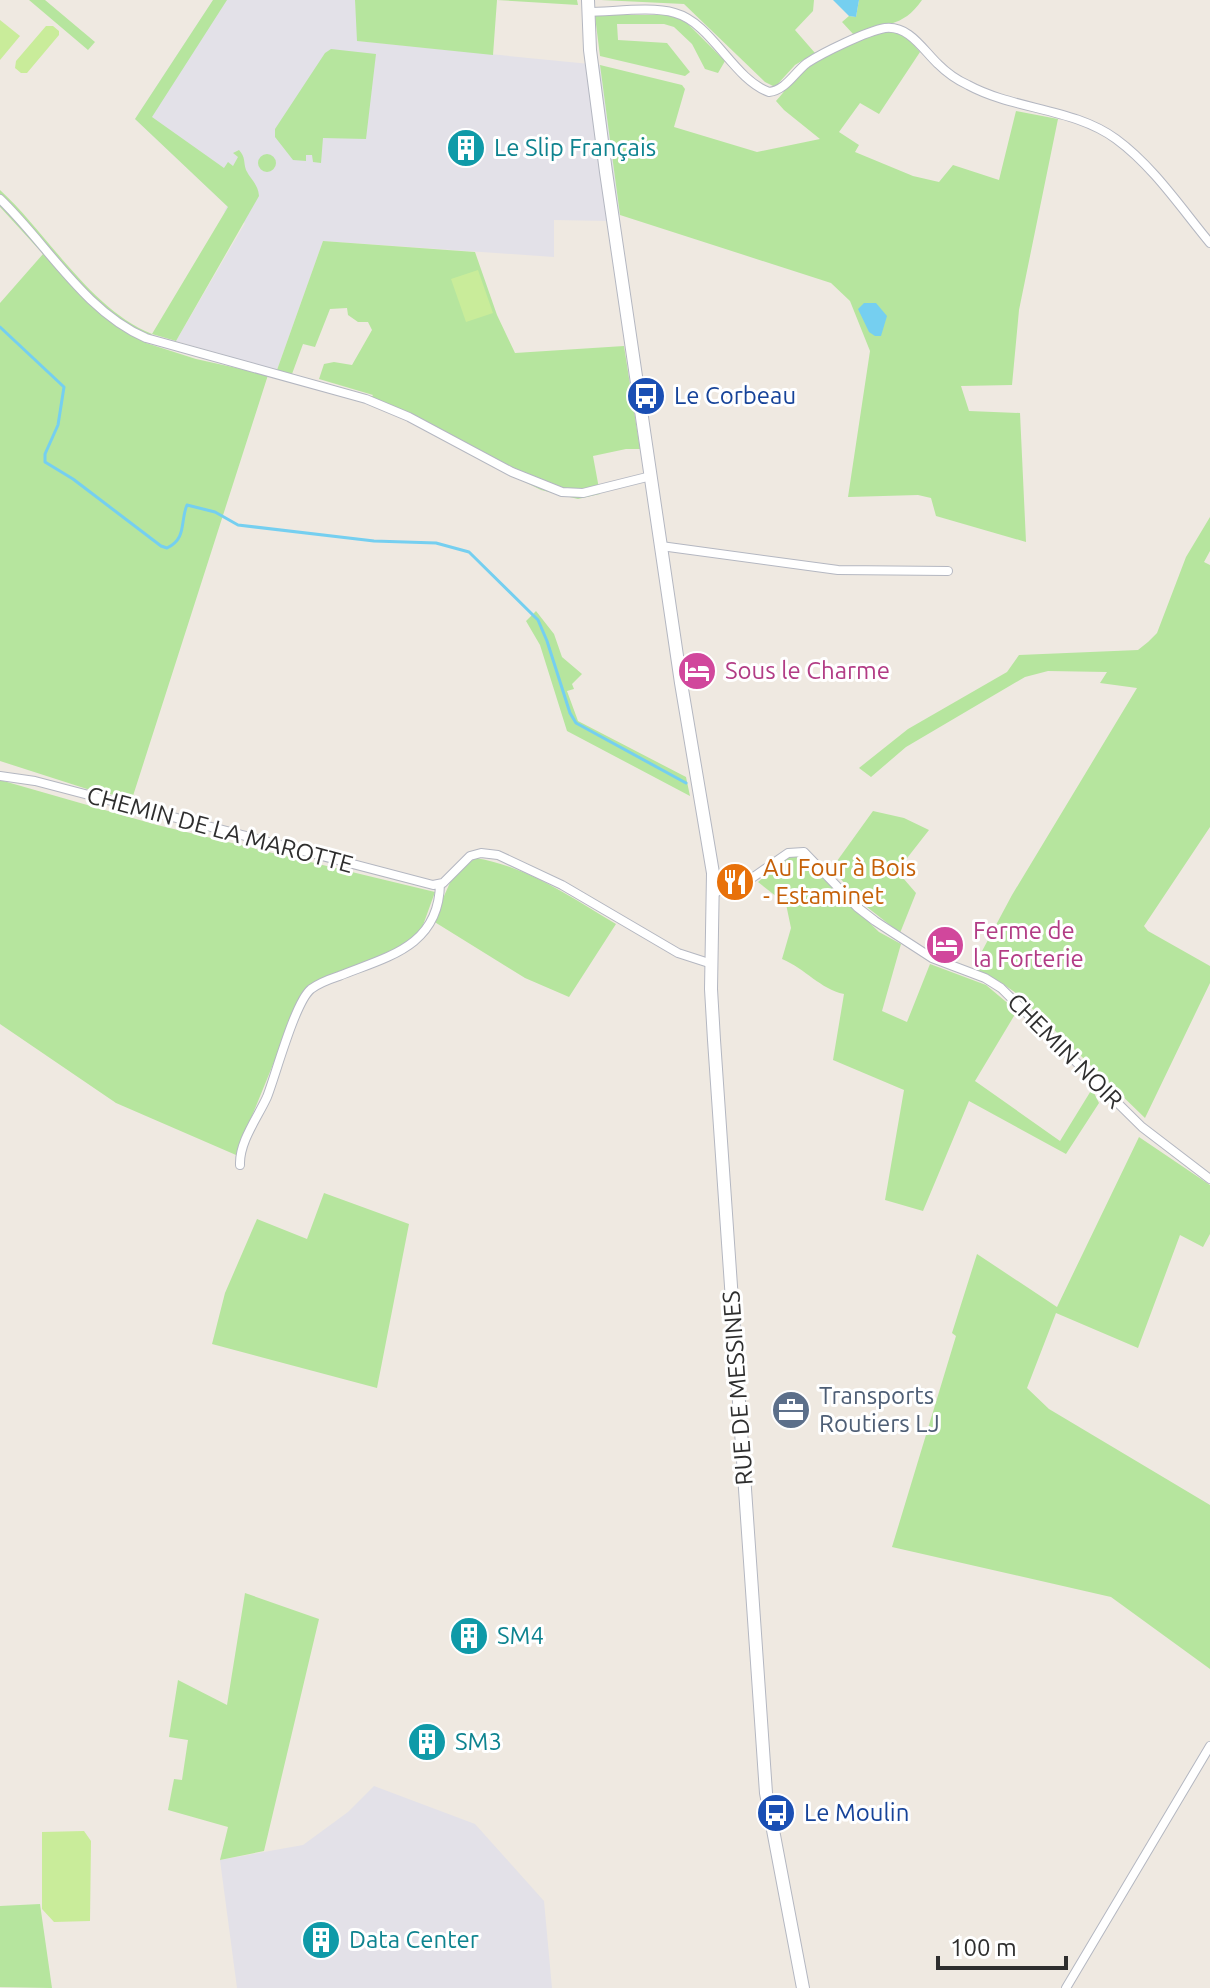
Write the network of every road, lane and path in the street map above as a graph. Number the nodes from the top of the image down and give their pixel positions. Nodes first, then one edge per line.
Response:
1 (588, 6) edge
2 (0, 199) edge
3 (1210, 243) edge
4 (651, 476) junction
5 (661, 546) junction
6 (948, 571) dead end
7 (0, 776) edge
8 (440, 884) junction
9 (714, 893) junction
10 (712, 964) junction
11 (240, 1165) dead end
12 (1210, 1179) edge
13 (1210, 1746) edge
14 (803, 1988) edge
15 (1066, 1988) edge

1 - 3 street
1 - 4 main road, RUE DE MESSINES
2 - 4 street
4 - 5 main road, RUE DE MESSINES
5 - 6 street
5 - 9 main road, RUE DE MESSINES
7 - 8 street, CHEMIN DE LA MAROTTE
8 - 10 street
8 - 11 street
9 - 10 main road, RUE DE MESSINES
9 - 12 street, CHEMIN NOIR
10 - 14 main road, RUE DE MESSINES
13 - 15 street

